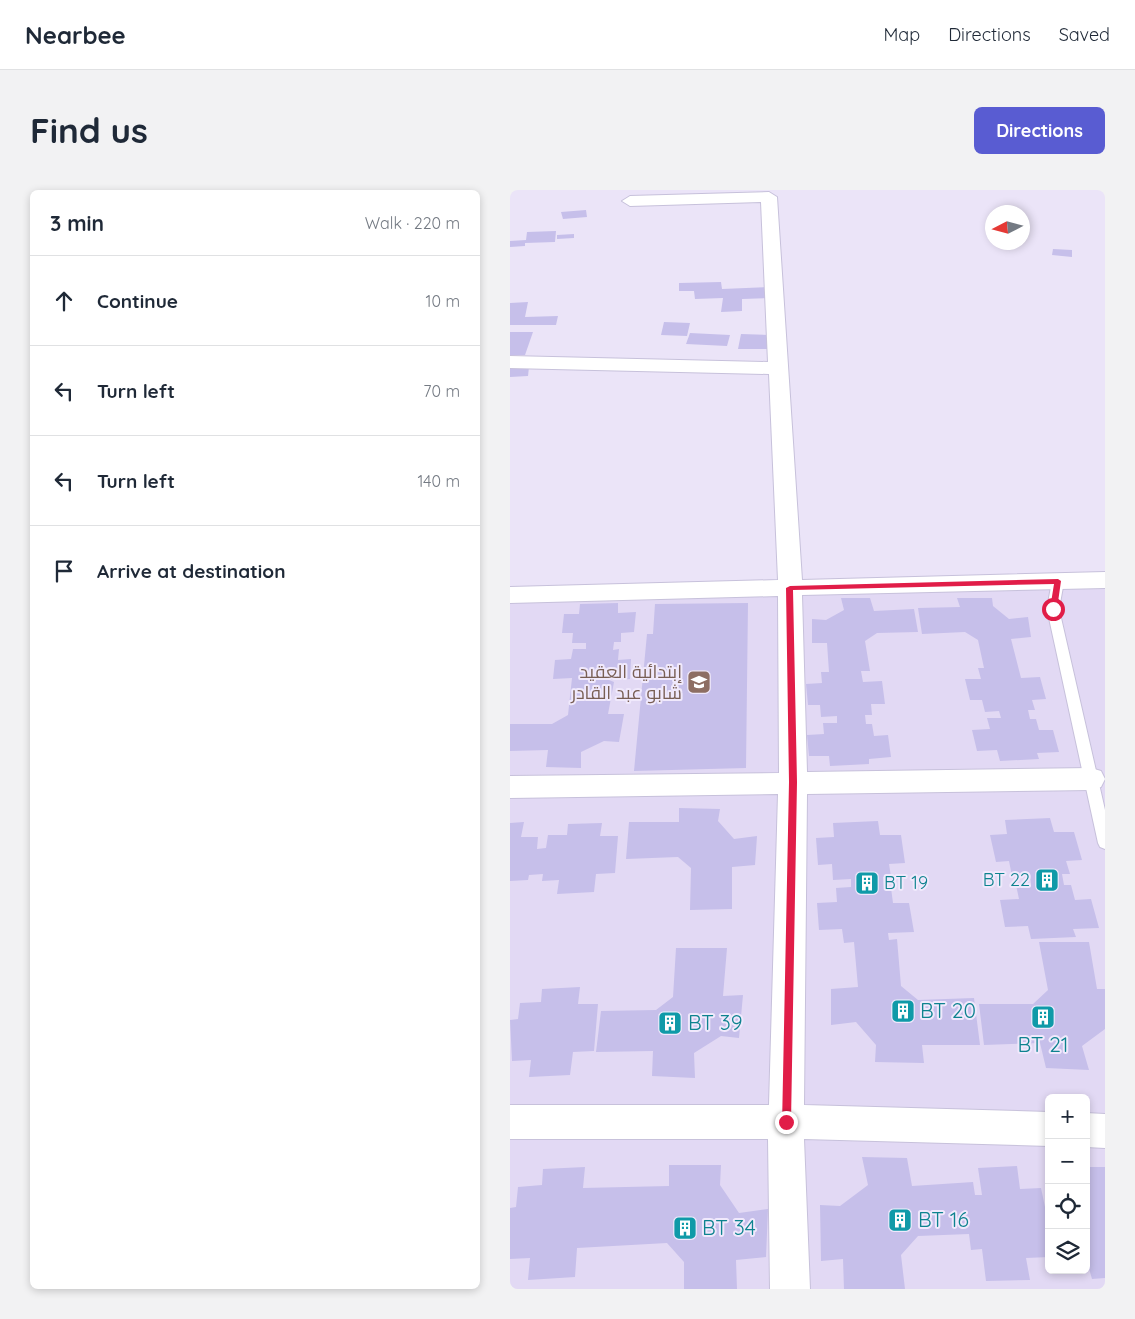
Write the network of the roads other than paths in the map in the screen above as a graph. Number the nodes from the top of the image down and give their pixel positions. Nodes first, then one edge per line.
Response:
1 (770, 194) edge
2 (630, 201) dead end
3 (510, 362) edge
4 (778, 368) junction
5 (1105, 580) edge
6 (1058, 581) junction
7 (790, 588) junction
8 (510, 596) edge
9 (1091, 779) junction
10 (793, 782) junction
11 (510, 787) edge
12 (1105, 843) edge
13 (510, 1122) edge
14 (786, 1122) junction
15 (1045, 1129) edge
16 (1090, 1130) edge
17 (1105, 1131) edge
18 (790, 1289) edge

1 - 2 street
1 - 4 street
3 - 4 street
4 - 7 street
5 - 6 street
6 - 7 street
6 - 9 lane
7 - 8 street
7 - 10 street
9 - 10 street
9 - 12 lane
10 - 11 street
10 - 14 street
13 - 14 street
14 - 15 street
14 - 18 street
16 - 17 street

